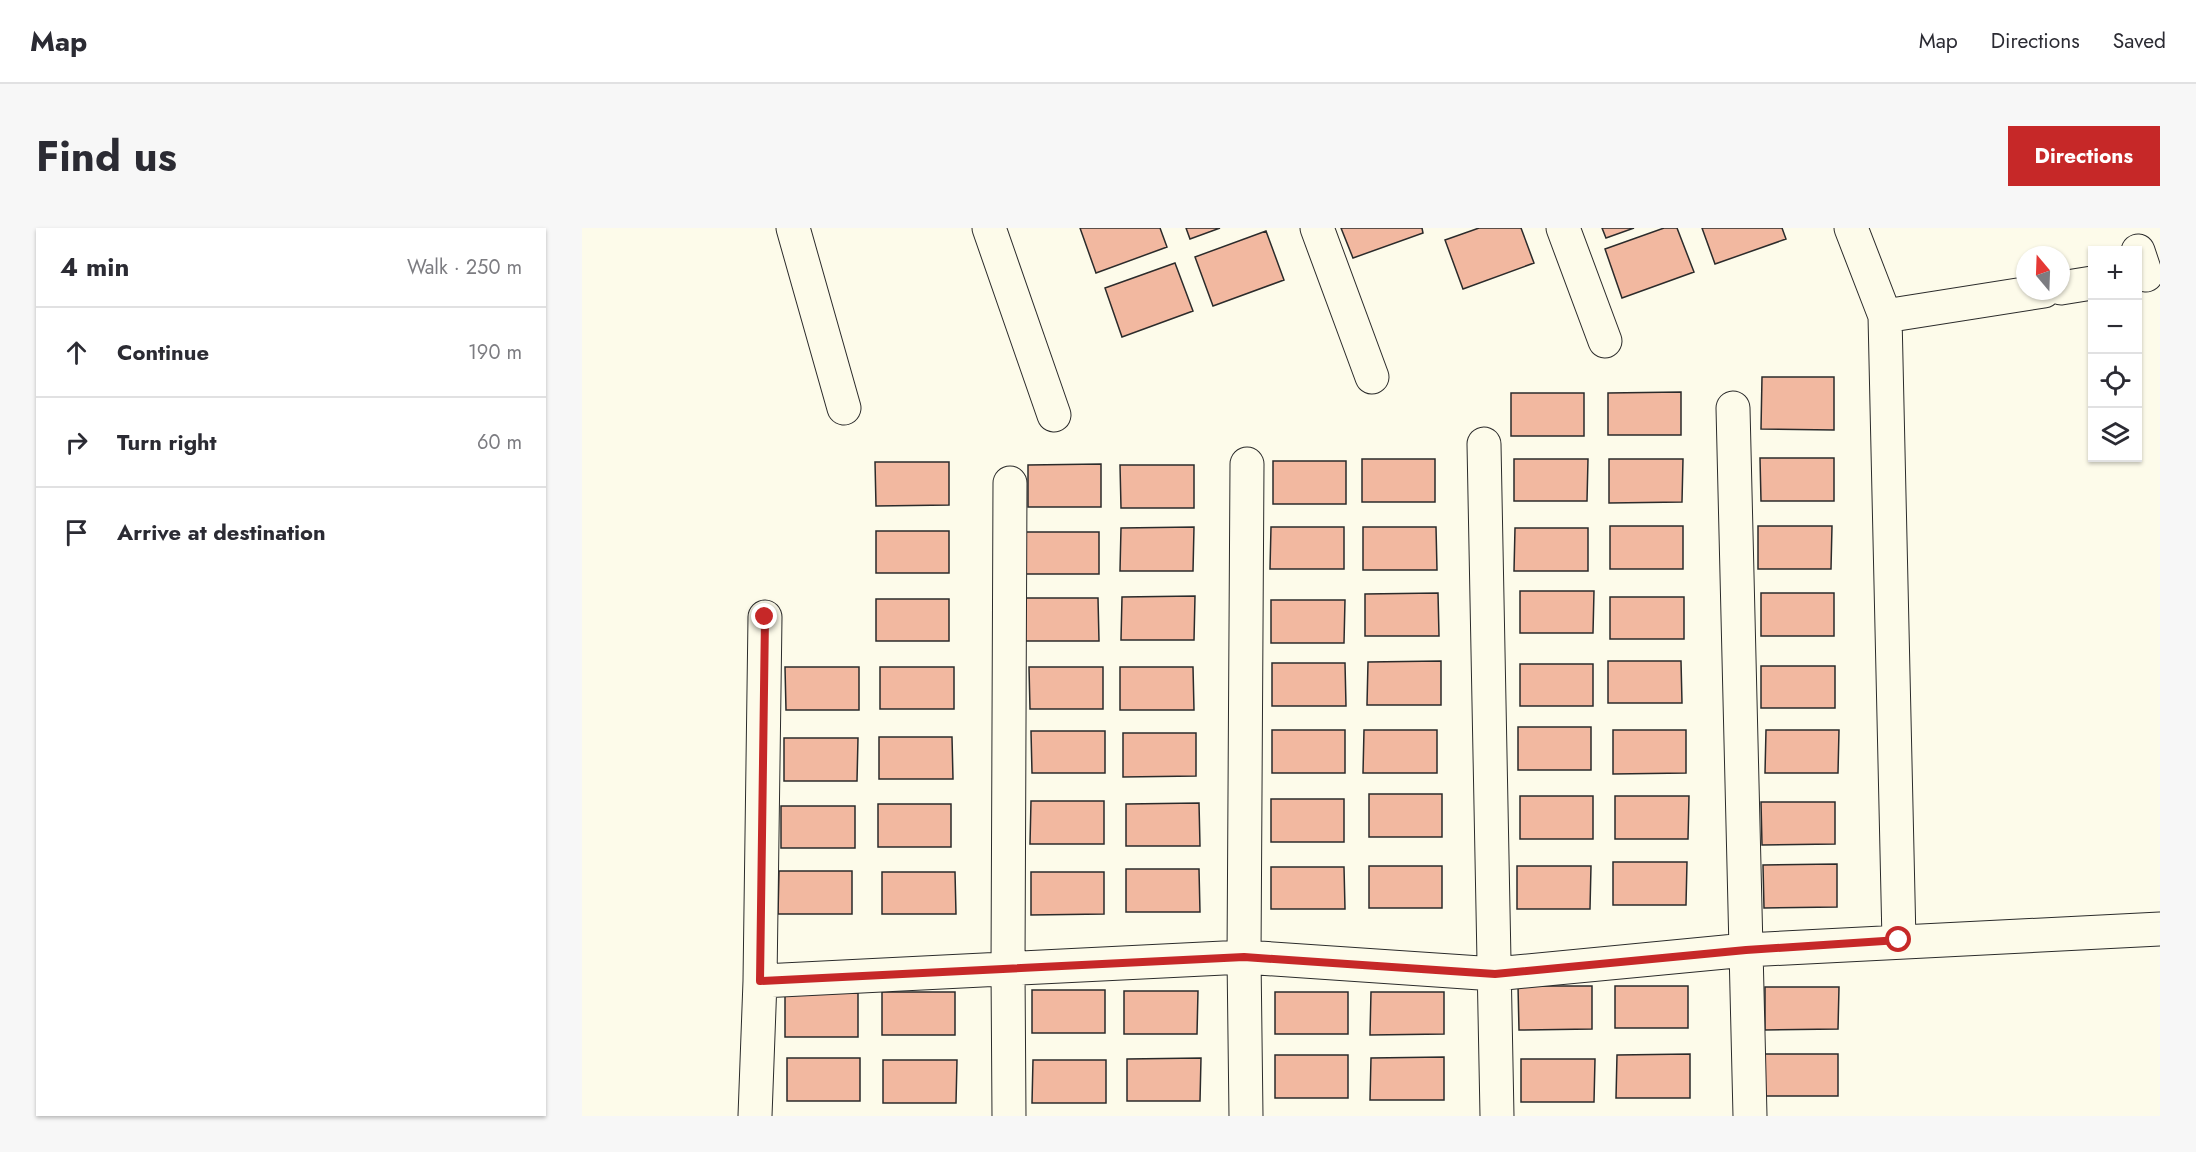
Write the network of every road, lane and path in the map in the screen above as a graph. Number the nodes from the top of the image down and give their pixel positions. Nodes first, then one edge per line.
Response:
1 (793, 228) edge
2 (989, 228) edge
3 (1317, 228) edge
4 (1563, 228) edge
5 (1851, 228) edge
6 (2129, 228) edge
7 (2144, 265) edge
8 (2088, 285) edge
9 (2070, 287) edge
10 (2016, 295) edge
11 (1885, 316) junction
12 (1605, 341) dead end
13 (1372, 376) dead end
14 (844, 408) dead end
15 (1733, 408) dead end
16 (1054, 415) dead end
17 (1484, 444) dead end
18 (1247, 464) dead end
19 (1010, 483) dead end
20 (765, 617) dead end
21 (2160, 928) edge
22 (1899, 940) junction
23 (1746, 950) junction
24 (1244, 957) junction
25 (1008, 969) junction
26 (1495, 974) junction
27 (760, 981) junction
28 (755, 1116) edge
29 (1009, 1116) edge
30 (1246, 1116) edge
31 (1497, 1116) edge
32 (1750, 1116) edge

1 - 14 street
2 - 16 street
3 - 13 street
4 - 12 street
5 - 11 street
6 - 7 street
8 - 9 street
10 - 11 street
11 - 22 street
15 - 23 street
17 - 26 street
18 - 24 street
19 - 25 street
20 - 27 street
21 - 22 street
22 - 23 street
23 - 26 street
23 - 32 street
24 - 25 street
24 - 26 street
24 - 30 street
25 - 27 street
25 - 29 street
26 - 31 street
27 - 28 street

